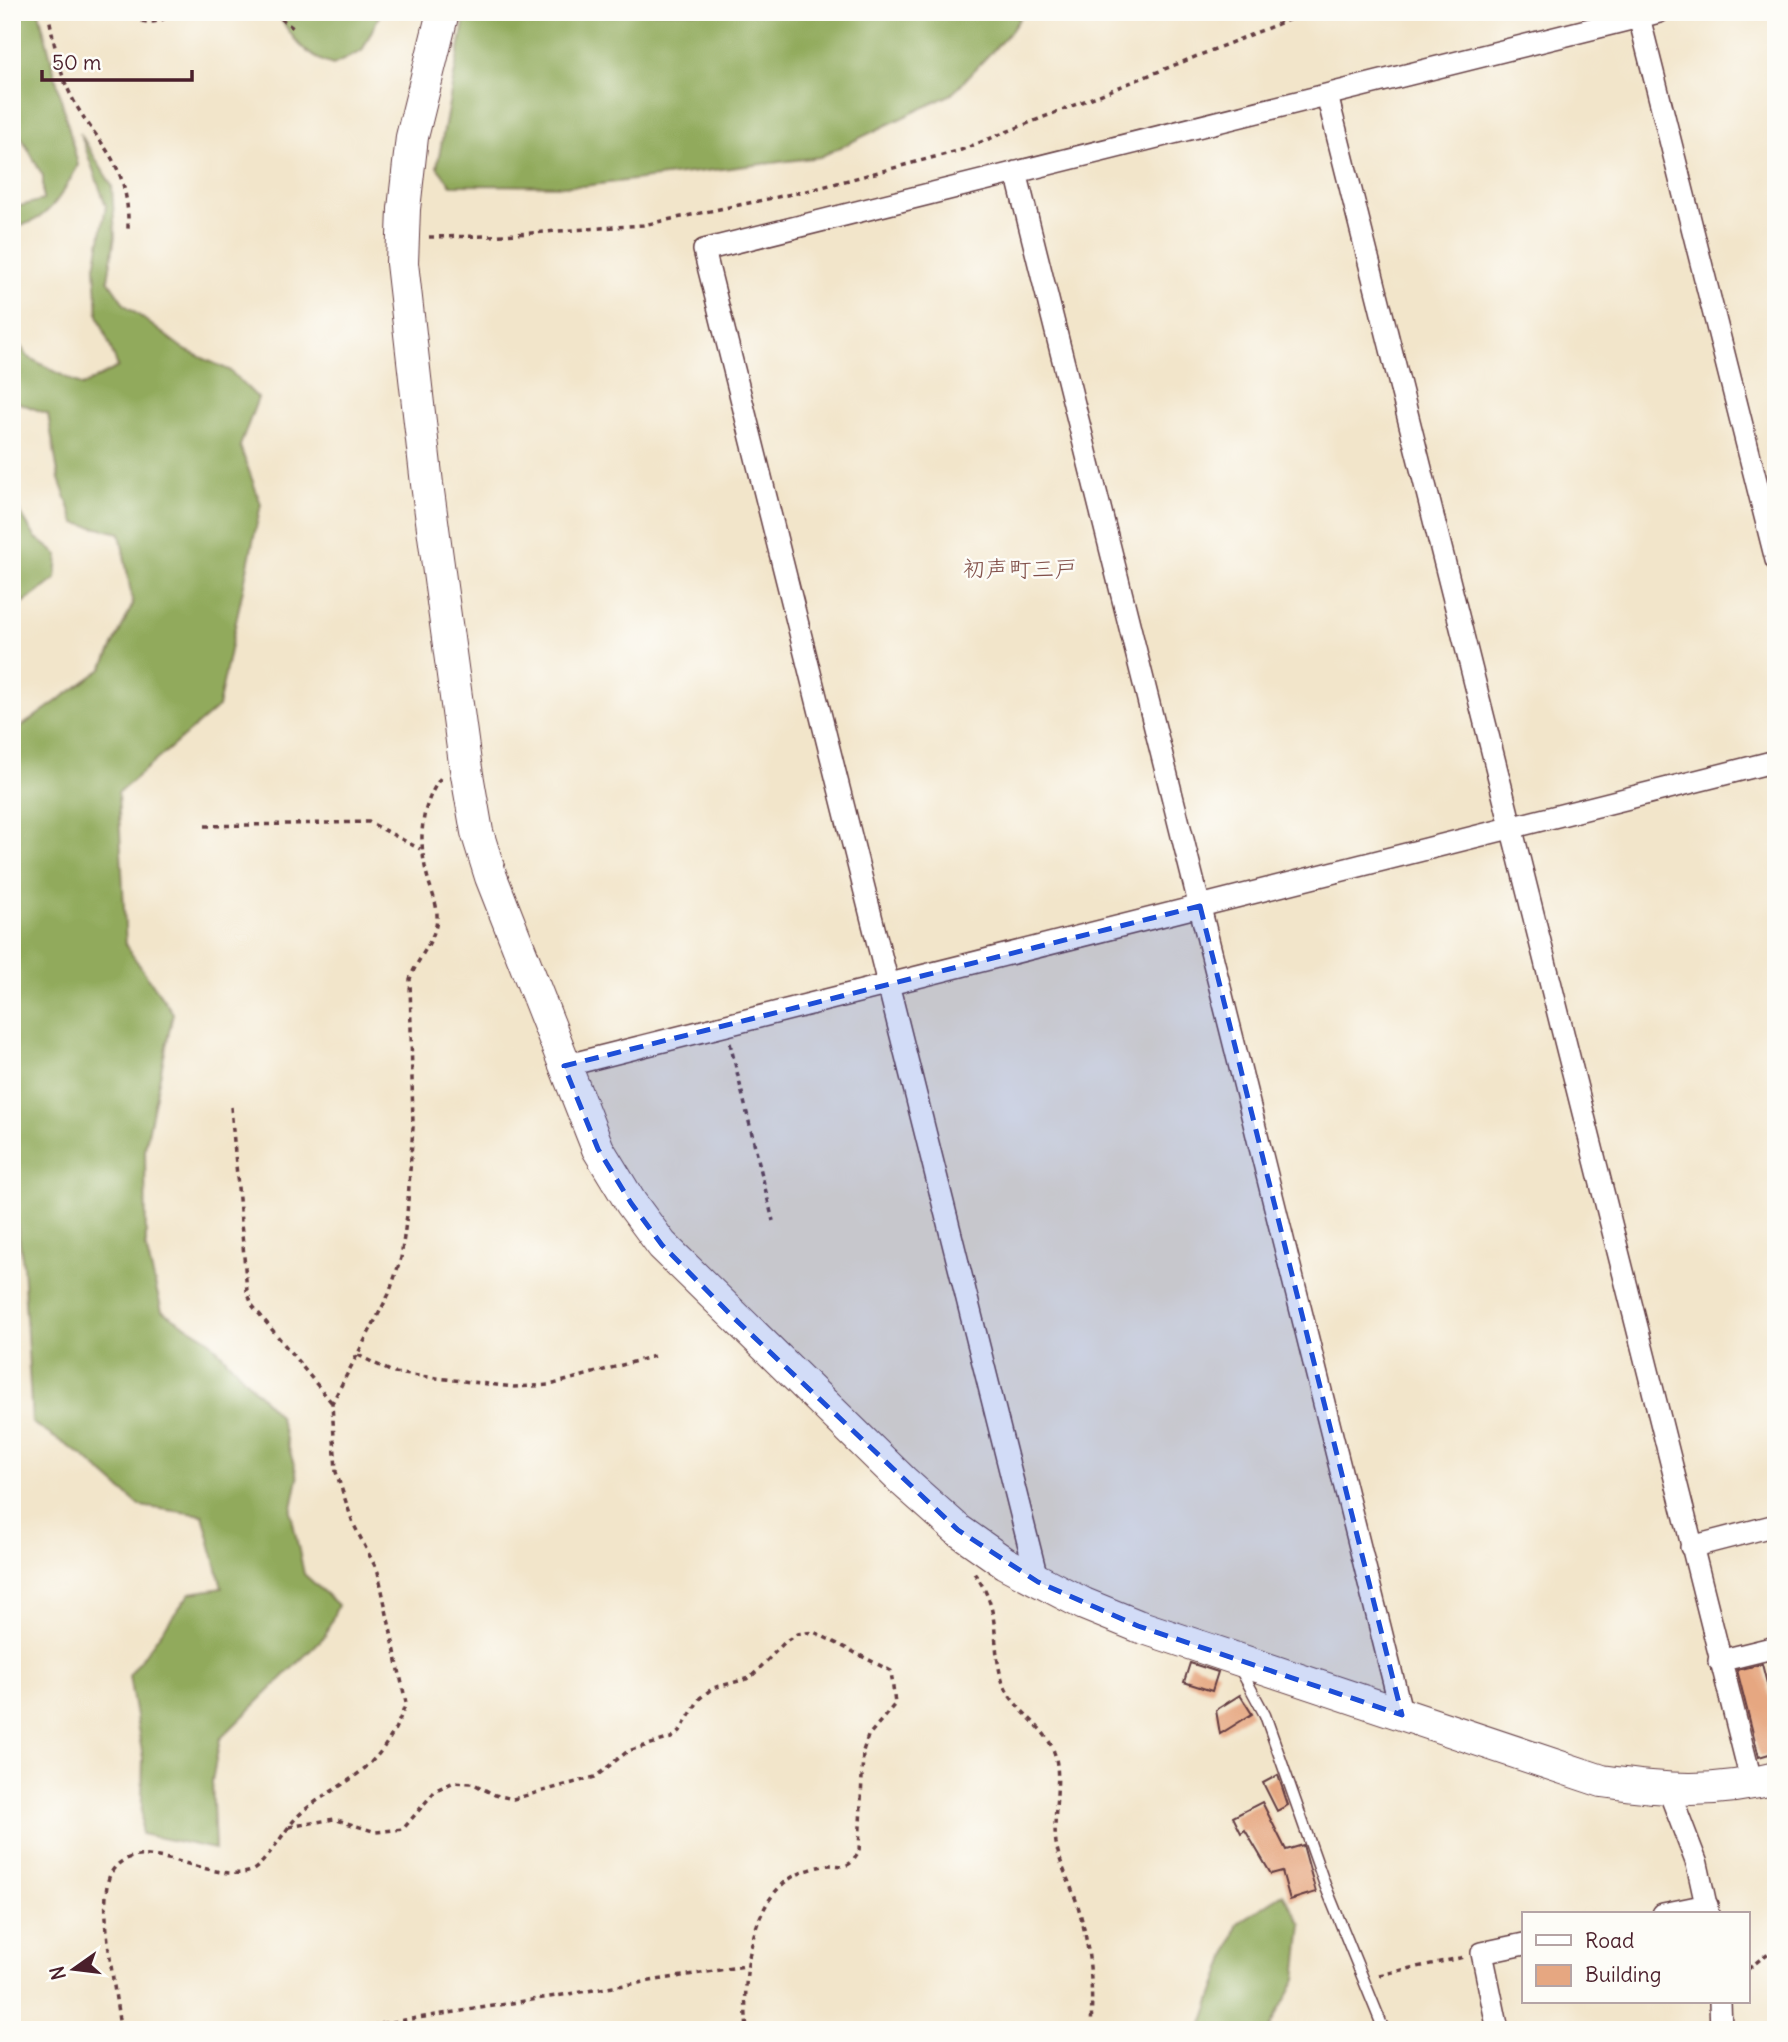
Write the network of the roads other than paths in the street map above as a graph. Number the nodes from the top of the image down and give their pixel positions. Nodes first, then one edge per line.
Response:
1 (443, 12) edge
2 (1649, 15) edge
3 (1327, 95) junction
4 (1016, 172) junction
5 (1776, 560) edge
6 (1776, 761) edge
7 (1510, 828) junction
8 (1199, 906) junction
9 (888, 984) junction
10 (564, 1066) junction
11 (1776, 1525) edge
12 (1691, 1546) junction
13 (1038, 1582) junction
14 (1776, 1647) edge
15 (1235, 1656) junction
16 (1719, 1661) junction
17 (1402, 1715) junction
18 (1764, 1781) edge
19 (1669, 1791) junction
20 (1708, 1910) edge
21 (1686, 1912) edge
22 (1522, 1944) edge
23 (1720, 2004) edge
24 (1384, 2030) edge
25 (1498, 2030) edge
26 (1721, 2030) edge

1 - 10 street
2 - 3 street
2 - 5 street
3 - 4 street
3 - 7 street
4 - 8 street
4 - 9 street
6 - 7 street
7 - 8 street
7 - 12 street
8 - 9 street
8 - 17 street
9 - 10 street
9 - 13 street
10 - 13 street
11 - 12 street
12 - 16 street
13 - 15 street
14 - 16 street
15 - 17 street
15 - 24 lane
16 - 18 street
17 - 19 street
18 - 19 street
19 - 20 street
20 - 21 street
22 - 25 street
23 - 26 street

